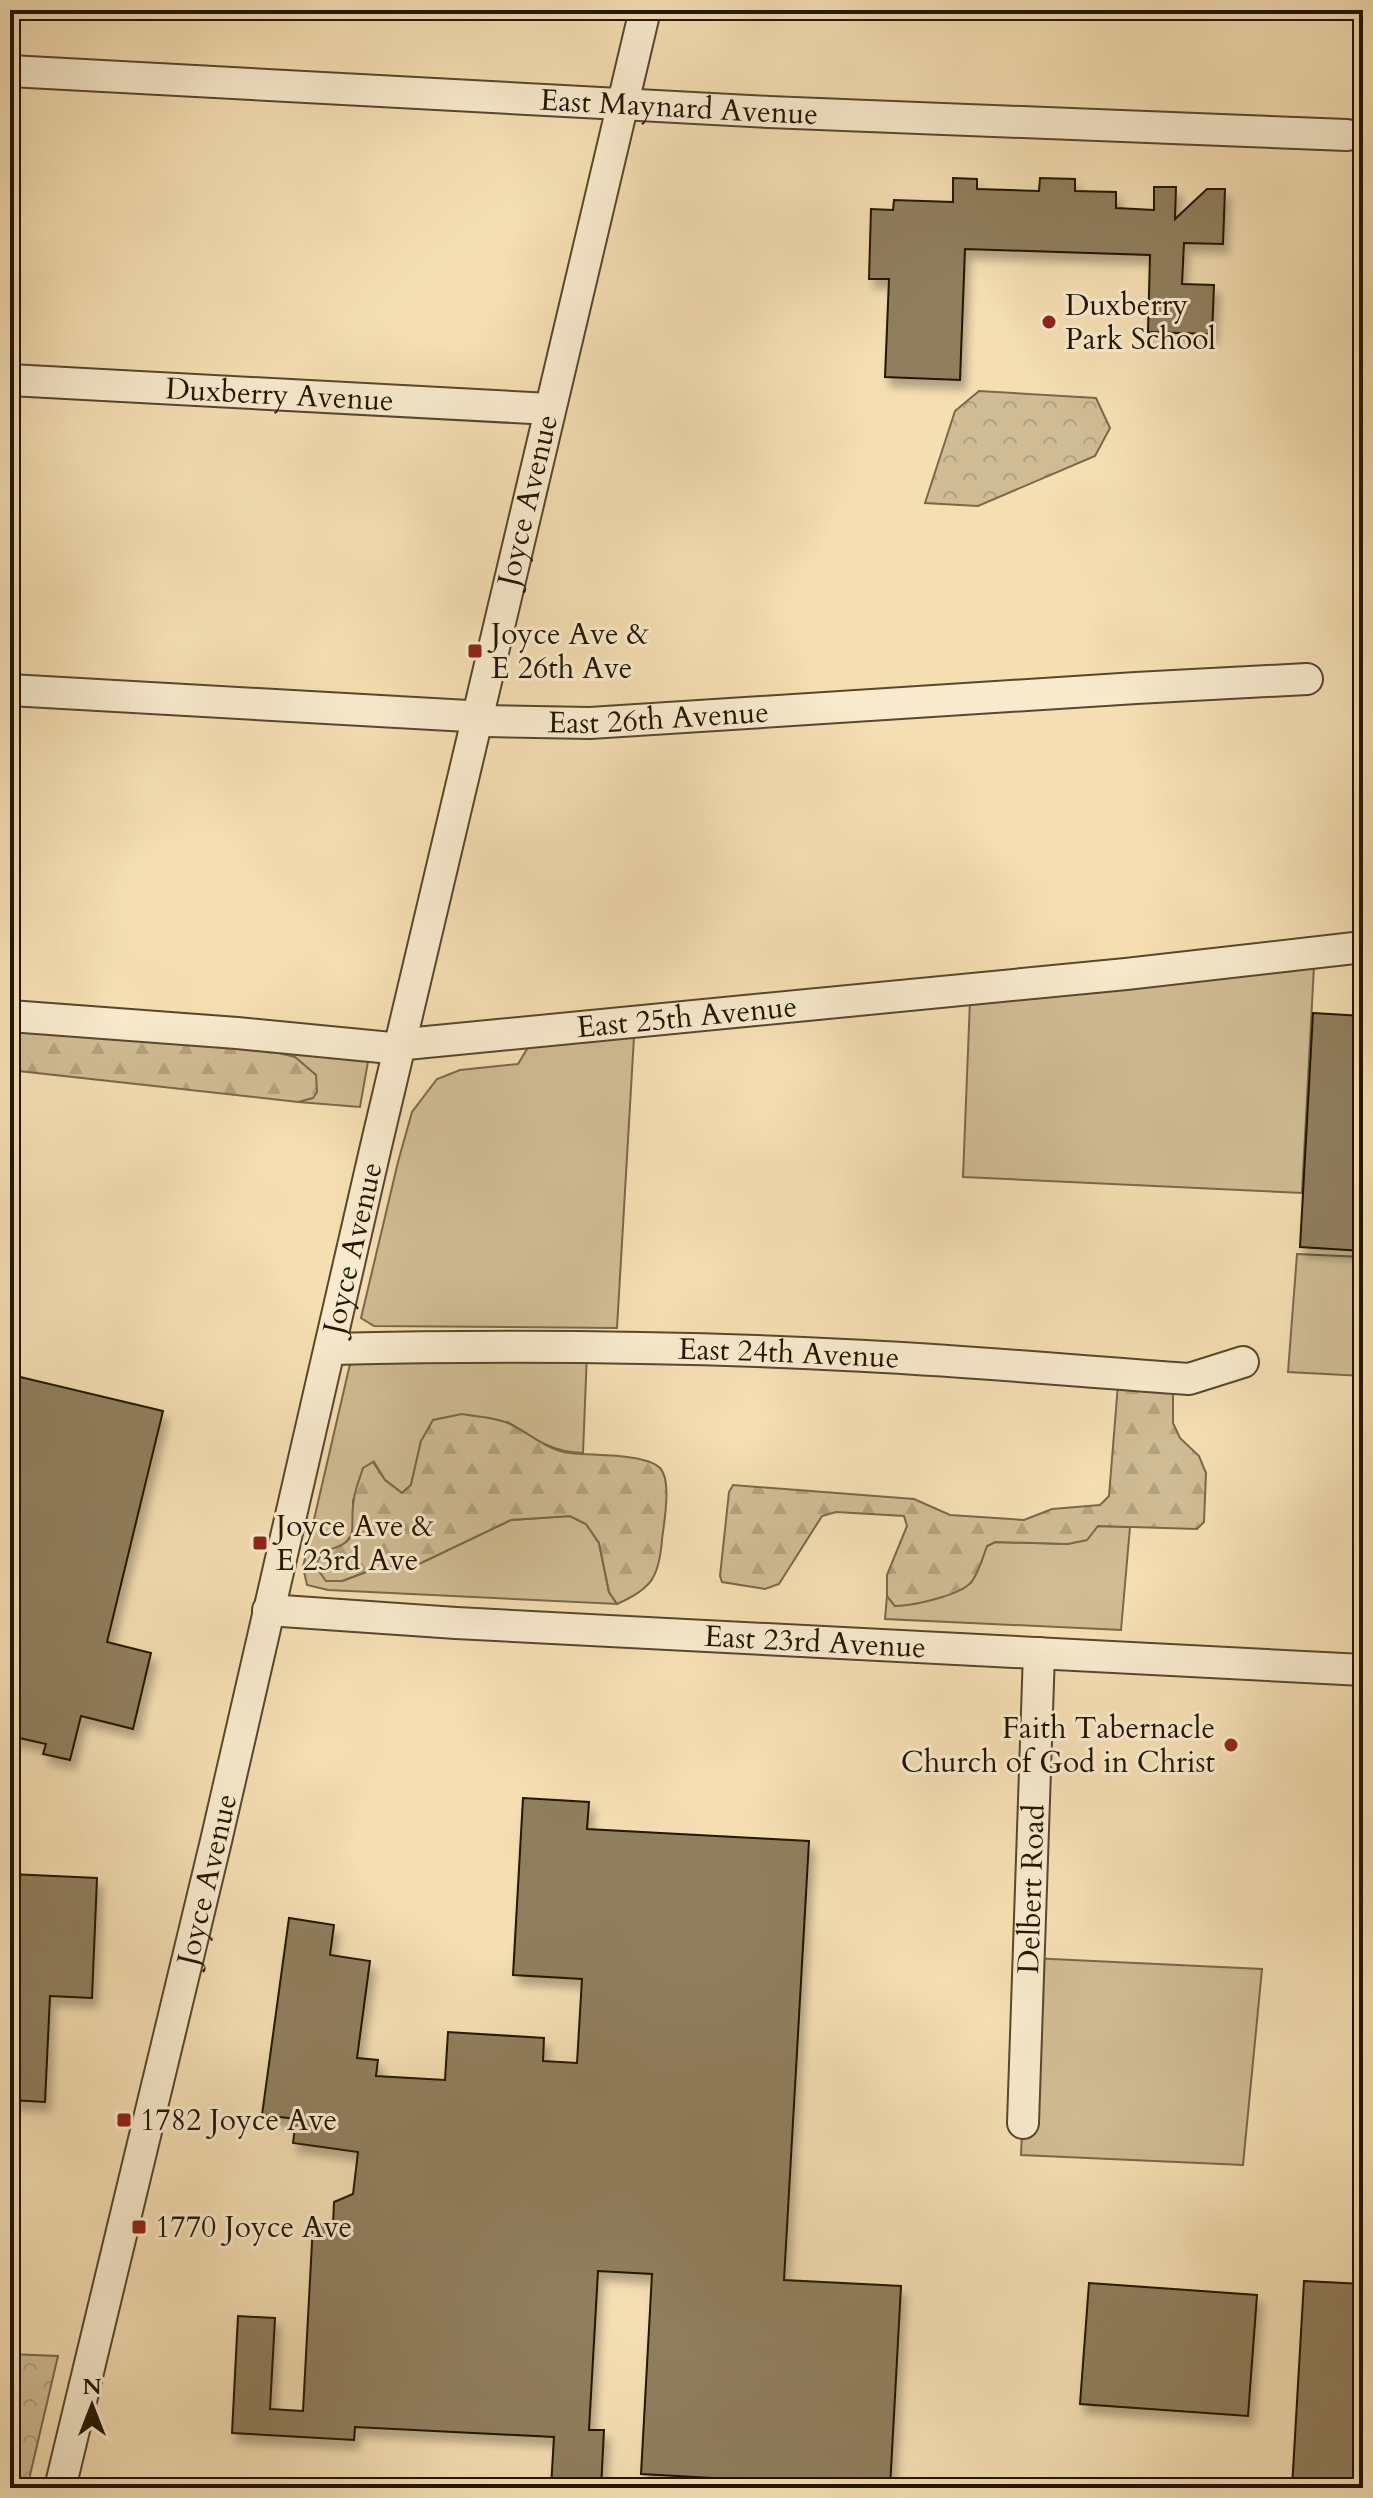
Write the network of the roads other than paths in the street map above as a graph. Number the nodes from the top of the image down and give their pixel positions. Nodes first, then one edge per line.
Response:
1 (645, 10) edge
2 (10, 71) edge
3 (622, 105) junction
4 (1347, 135) dead end
5 (10, 380) edge
6 (550, 409) junction
7 (1307, 679) dead end
8 (10, 690) edge
9 (478, 718) junction
10 (1363, 947) edge
11 (10, 1016) edge
12 (399, 1047) junction
13 (331, 1349) junction
14 (1243, 1362) dead end
15 (268, 1610) junction
16 (1039, 1653) junction
17 (1363, 1670) edge
18 (1023, 2123) dead end
19 (60, 2488) edge

1 - 3 street, Joyce Avenue
2 - 3 street, East Maynard Avenue
3 - 4 street, East Maynard Avenue
3 - 6 street, Joyce Avenue
5 - 6 street, Duxberry Avenue
6 - 9 street, Joyce Avenue
7 - 9 street, East 26th Avenue
8 - 9 street, East 26th Avenue
9 - 12 street, Joyce Avenue
10 - 12 street, East 25th Avenue
11 - 12 street, East 25th Avenue
12 - 13 street, Joyce Avenue
13 - 14 street, East 24th Avenue
13 - 15 street, Joyce Avenue
15 - 16 street, East 23rd Avenue
15 - 19 street, Joyce Avenue
16 - 17 street, East 23rd Avenue
16 - 18 street, Delbert Road

